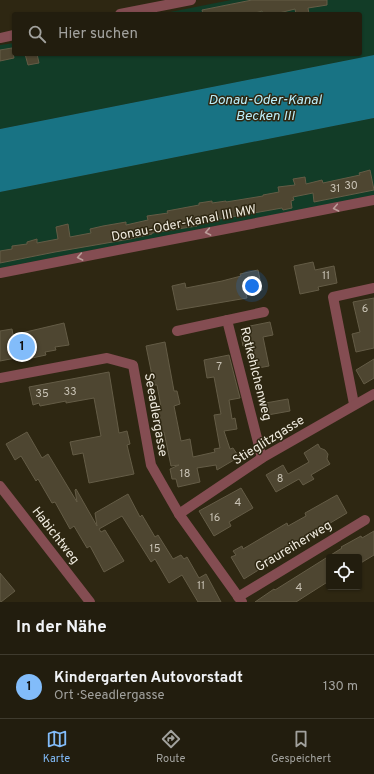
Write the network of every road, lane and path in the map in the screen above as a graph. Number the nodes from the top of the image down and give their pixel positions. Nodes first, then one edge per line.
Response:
1 (191, 0) edge
2 (130, 12) edge
3 (12, 35) edge
4 (0, 38) edge
5 (374, 200) edge
6 (0, 273) edge
7 (374, 288) edge
8 (264, 312) dead end
9 (227, 320) junction
10 (177, 331) dead end
11 (0, 378) edge
12 (374, 394) edge
13 (354, 404) junction
14 (262, 458) junction
15 (0, 486) edge
16 (179, 514) junction
17 (365, 520) dead end
18 (240, 599) edge
19 (90, 602) edge

1 - 2 street
3 - 4 street
5 -> 6 street, Donau-Oder-Kanal III MW
7 - 13 street
8 - 9 street, Rotkehlchenweg
9 - 10 street, Rotkehlchenweg
9 - 14 street, Rotkehlchenweg
11 - 16 street, Seeadlergasse
12 - 13 street, Stieglitzgasse
13 - 14 street, Stieglitzgasse
14 - 16 street, Stieglitzgasse
15 - 19 street, Habichtweg
16 - 18 street, Seeadlergasse
17 - 18 street, Graureiherweg

